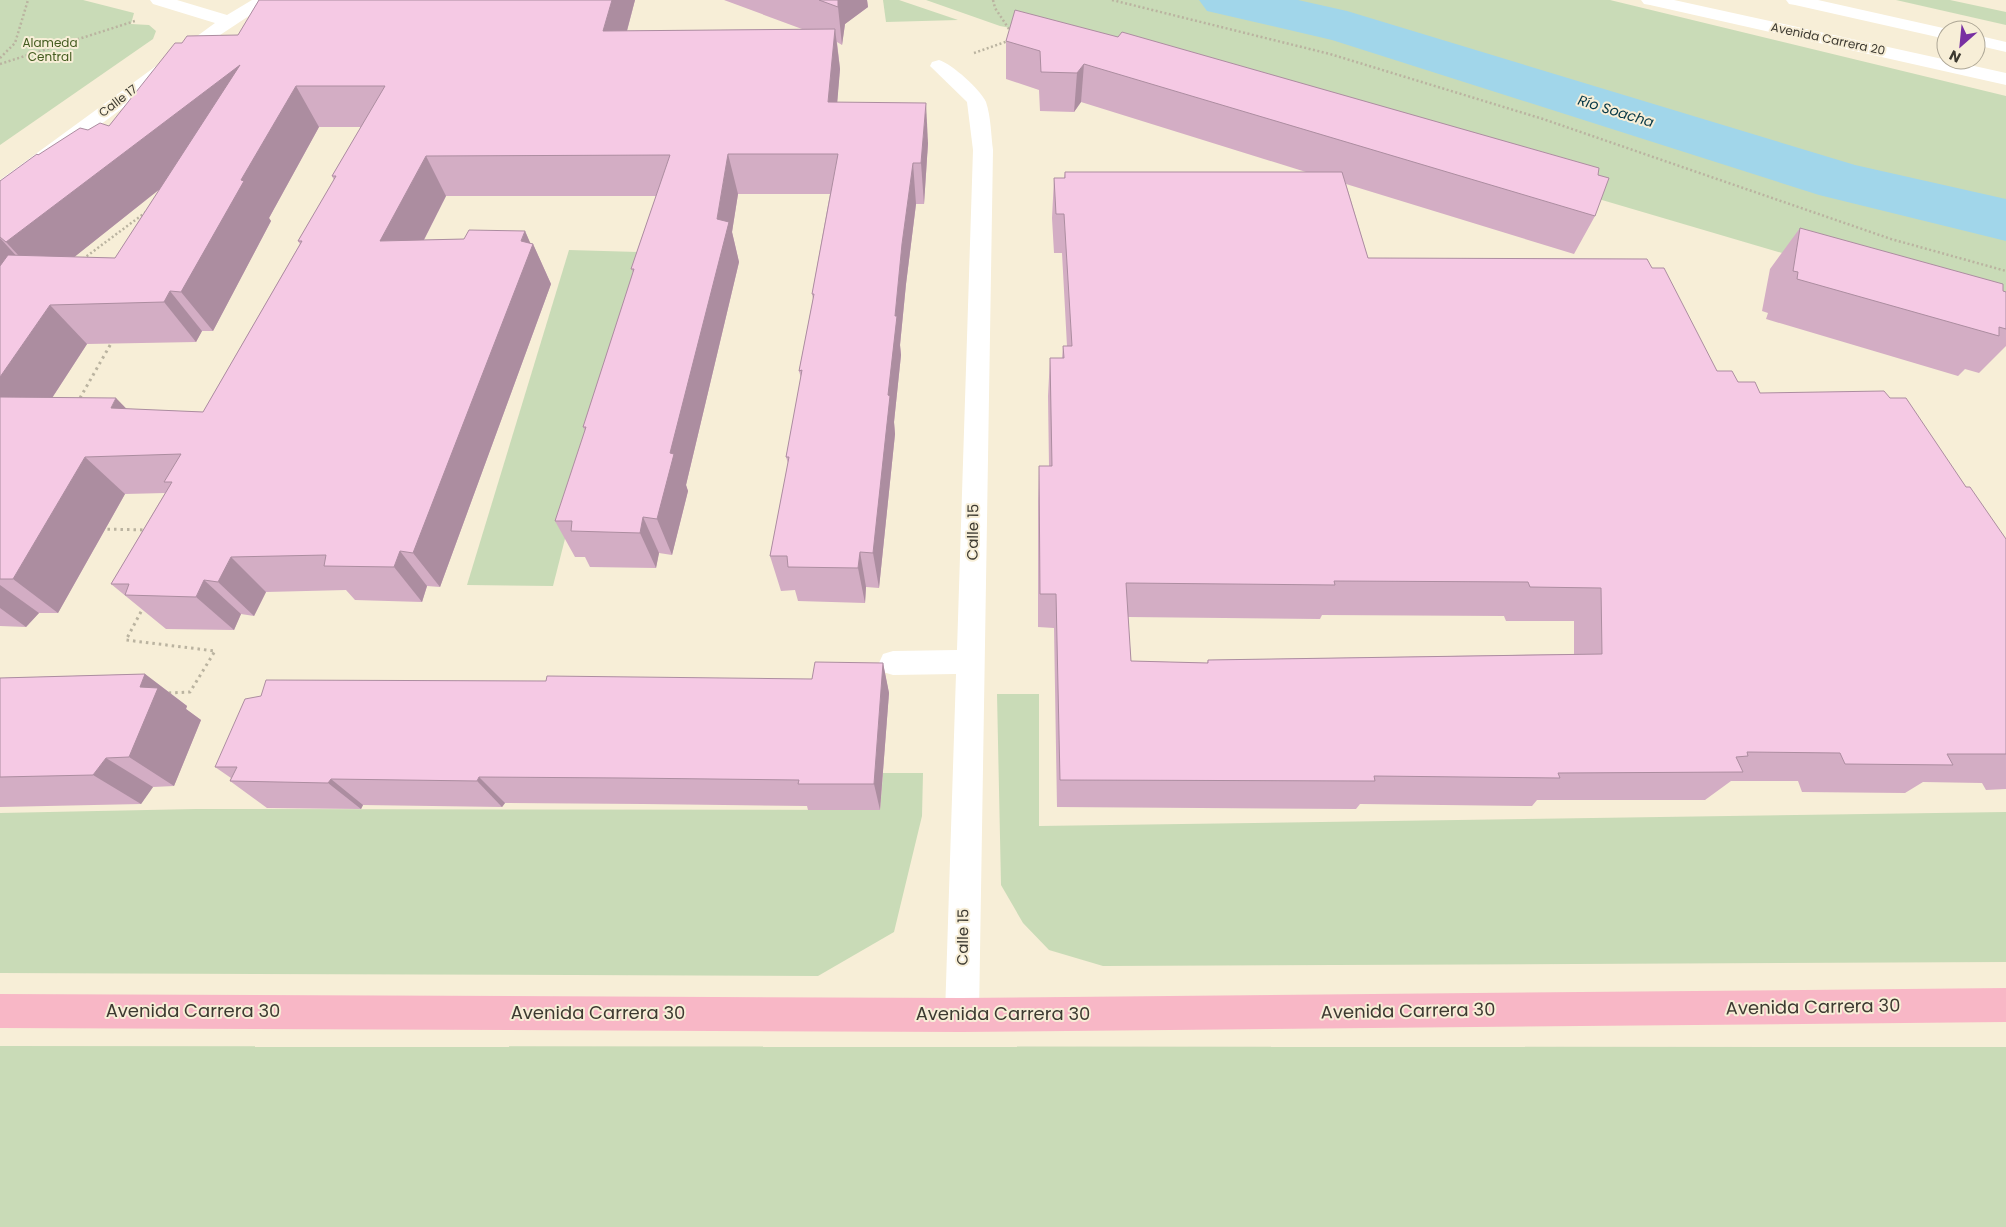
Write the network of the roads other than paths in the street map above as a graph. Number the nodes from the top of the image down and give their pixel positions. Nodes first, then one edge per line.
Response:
1 (264, 0) edge
2 (1650, 0) edge
3 (1795, 0) edge
4 (162, 1) edge
5 (227, 22) junction
6 (1936, 32) edge
7 (1986, 42) edge
8 (2006, 47) edge
9 (939, 66) road end
10 (2006, 79) edge
11 (0, 190) edge
12 (970, 662) junction
13 (893, 663) dead end
14 (2006, 1005) edge
15 (0, 1011) edge
16 (962, 1015) junction

1 - 5 street, Calle 17
2 - 10 street, Avenida Carrera 20
3 - 6 street
4 - 5 street
5 - 11 street, Calle 17
7 - 8 street
9 - 12 street, Calle 15
12 - 13 street
12 - 16 street, Calle 15
14 - 16 main road, Avenida Carrera 30
15 - 16 main road, Avenida Carrera 30

